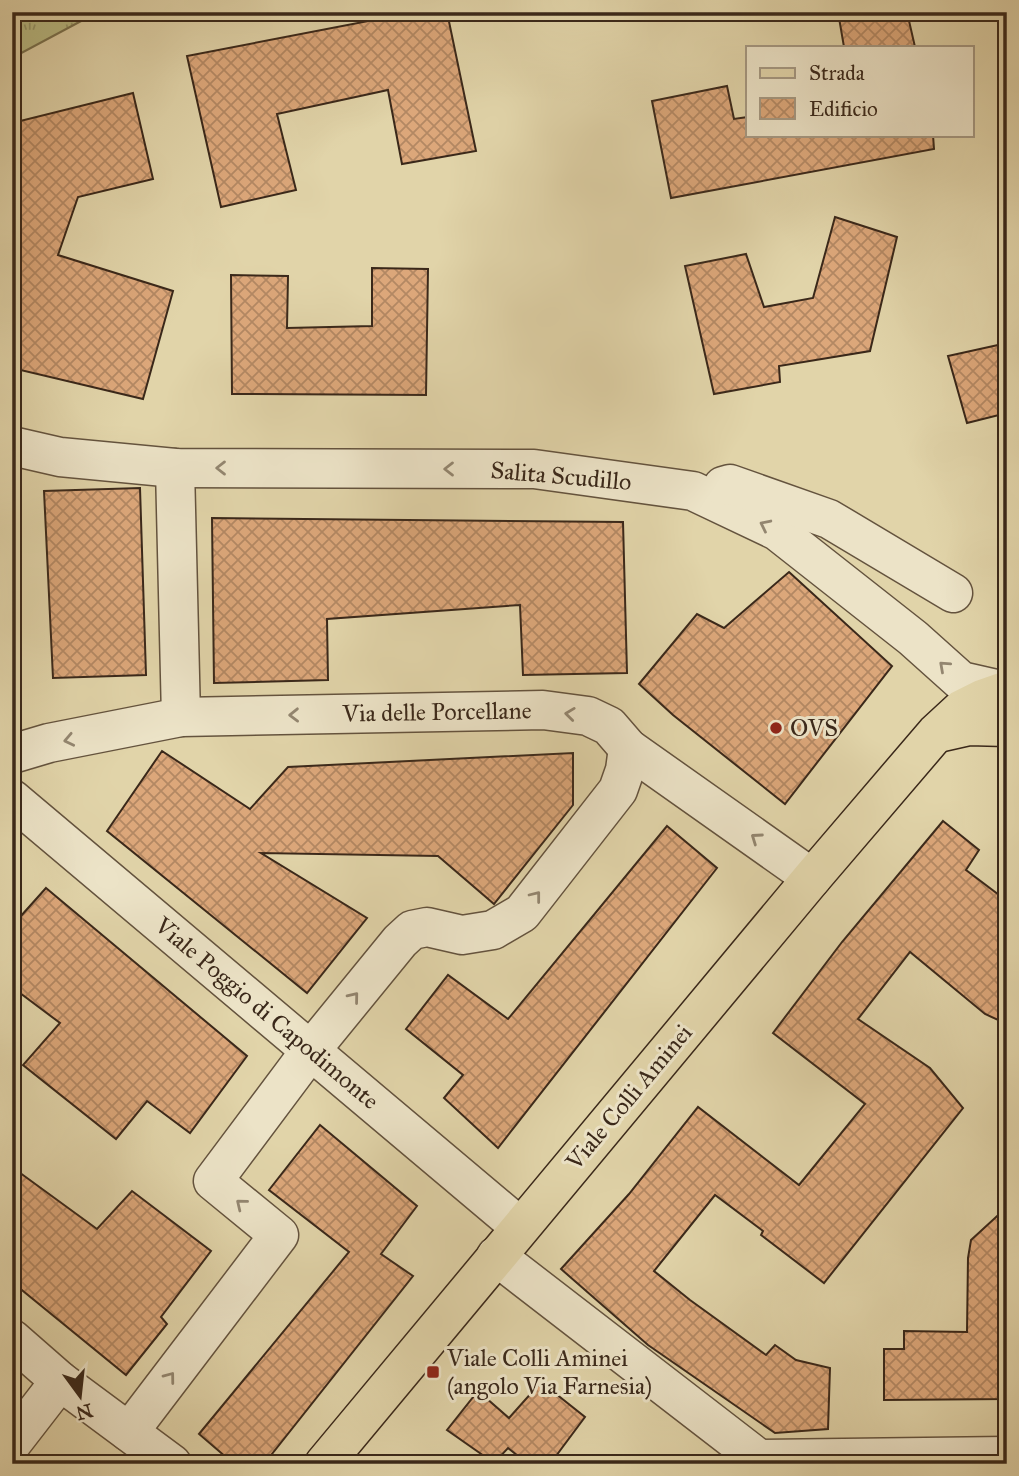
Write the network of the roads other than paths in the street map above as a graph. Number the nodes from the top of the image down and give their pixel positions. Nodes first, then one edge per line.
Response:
1 (12, 446) edge
2 (175, 468) junction
3 (693, 491) junction
4 (953, 593) dead end
5 (1006, 707) edge
6 (181, 717) junction
7 (628, 748) junction
8 (12, 754) edge
9 (18, 816) edge
10 (812, 878) junction
11 (311, 1050) junction
12 (520, 1227) junction
13 (496, 1256) junction
14 (12, 1339) edge
15 (60, 1381) junction
16 (129, 1432) junction
17 (12, 1443) edge
18 (1007, 1456) edge
19 (172, 1464) edge
20 (324, 1464) edge

1 - 2 street, Salita Scudillo
3 -> 2 street, Salita Scudillo
2 - 6 street
3 - 4 street
5 -> 3 street, Salita Scudillo
5 - 10 main road, Viale Colli Aminei
7 -> 6 street, Via delle Porcellane
6 -> 8 street, Via delle Porcellane
10 -> 7 street, Via delle Porcellane
11 -> 7 street
9 - 11 street, Viale Poggio di Capodimonte
10 - 12 main road, Viale Colli Aminei
11 - 12 street, Viale Poggio di Capodimonte
16 -> 11 street
12 - 13 main road, Viale Colli Aminei
13 - 18 street
13 - 20 main road, Viale Colli Aminei
14 - 15 street
15 - 16 street
15 - 17 street
16 - 19 street

